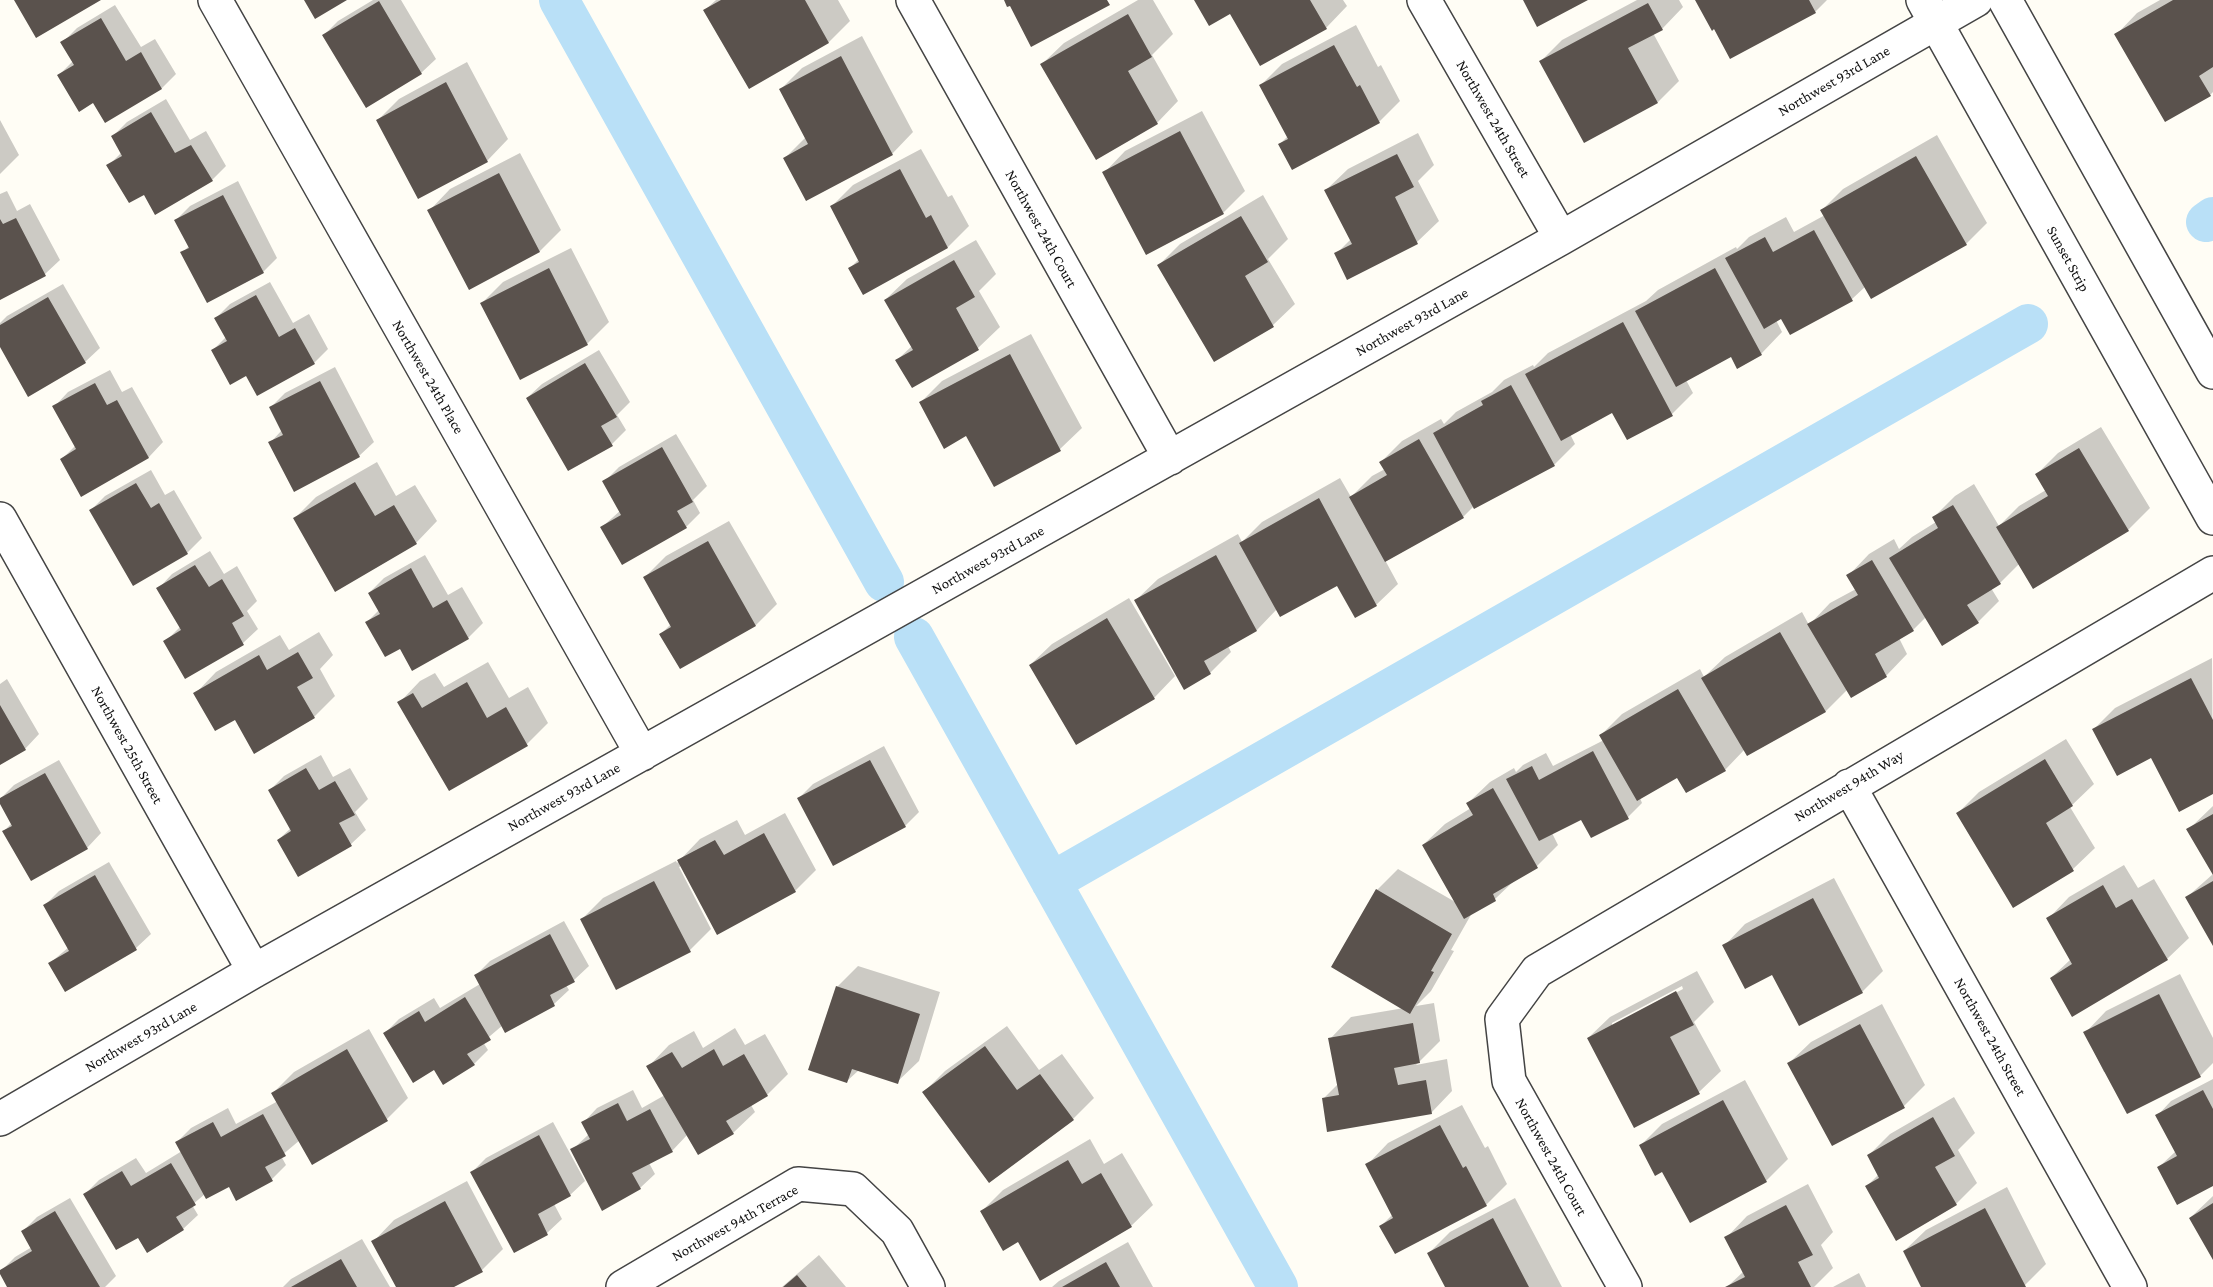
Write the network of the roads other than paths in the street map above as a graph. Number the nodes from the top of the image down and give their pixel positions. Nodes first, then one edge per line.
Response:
1 (215, 0) edge
2 (913, 0) edge
3 (1424, 0) edge
4 (1976, 0) edge
5 (2005, 0) edge
6 (1929, 11) edge
7 (1561, 238) junction
8 (2213, 372) edge
9 (1170, 458) junction
10 (2213, 518) edge
11 (0, 519) edge
12 (2213, 573) edge
13 (642, 754) junction
14 (1849, 786) junction
15 (254, 971) junction
16 (1502, 1019) joint
17 (0, 1119) edge
18 (623, 1287) edge
19 (928, 1287) edge
20 (1625, 1287) edge
21 (2130, 1287) edge

1 - 13 street, Northwest 24th Place
2 - 9 street, Northwest 24th Court
3 - 7 street, Northwest 24th Street
4 - 6 street, Northwest 93rd Lane
5 - 8 street
6 - 7 street, Northwest 93rd Lane
6 - 10 street, Sunset Strip
7 - 9 street, Northwest 93rd Lane
9 - 13 street, Northwest 93rd Lane
11 - 15 street, Northwest 25th Street
12 - 14 street, Northwest 94th Way
13 - 15 street, Northwest 93rd Lane
14 - 16 street, Northwest 94th Way
14 - 21 street, Northwest 24th Street
15 - 17 street, Northwest 93rd Lane
16 - 20 street, Northwest 24th Court
18 - 19 street, Northwest 94th Terrace

